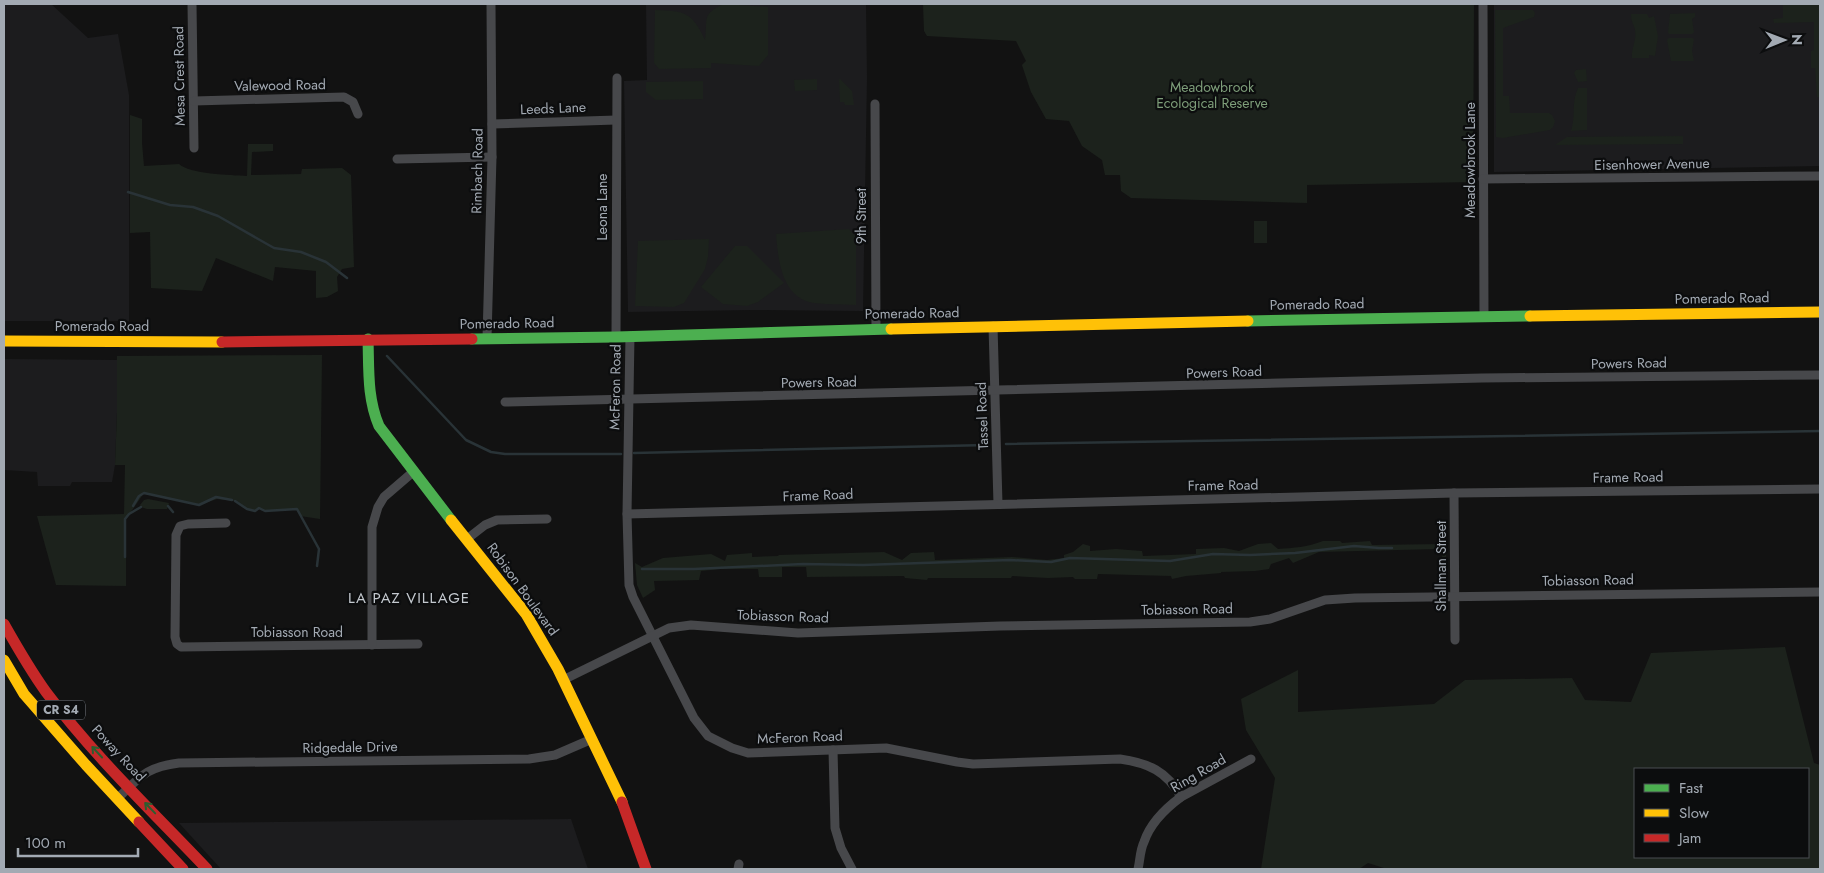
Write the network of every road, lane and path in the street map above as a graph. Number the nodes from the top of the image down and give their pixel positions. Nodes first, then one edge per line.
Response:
1 (192, 4) edge
2 (491, 4) edge
3 (1483, 4) edge
4 (617, 78) dead end
5 (194, 101) junction
6 (875, 104) dead end
7 (358, 114) dead end
8 (616, 120) junction
9 (492, 124) junction
10 (194, 148) dead end
11 (492, 157) junction
12 (398, 159) dead end
13 (1820, 176) edge
14 (1483, 179) junction
15 (1820, 312) edge
16 (1484, 316) junction
17 (993, 326) junction
18 (876, 329) junction
19 (630, 336) junction
20 (616, 337) junction
21 (487, 338) junction
22 (368, 339) junction
23 (4, 341) edge
24 (1820, 375) edge
25 (995, 391) junction
26 (628, 400) junction
27 (505, 402) dead end
28 (413, 472) junction
29 (1820, 489) edge
30 (1454, 493) junction
31 (998, 504) junction
32 (627, 514) junction
33 (547, 519) dead end
34 (226, 523) dead end
35 (467, 539) junction
36 (1820, 592) edge
37 (1455, 596) junction
38 (4, 626) edge
39 (653, 635) junction
40 (1455, 640) dead end
41 (418, 644) dead end
42 (372, 645) junction
43 (4, 660) edge
44 (563, 680) junction
45 (41, 687) junction
46 (27, 698) junction
47 (592, 739) junction
48 (833, 750) junction
49 (1251, 759) dead end
50 (130, 787) junction
51 (1181, 797) junction
52 (117, 799) junction
53 (184, 869) edge
54 (207, 869) edge
55 (646, 869) edge
56 (852, 869) edge
57 (1138, 869) edge

1 - 5 street, Mesa Crest Road
2 - 9 street, Rimbach Road
3 - 14 street, Meadowbrook Lane
4 - 8 street, Leona Lane
5 - 7 street, Valewood Road
5 - 10 street, Mesa Crest Road
6 - 18 street, 9th Street
8 - 9 street, Leeds Lane
8 - 20 street, Leona Lane
9 - 11 street, Rimbach Road
11 - 12 street
11 - 21 street, Rimbach Road
13 - 14 street, Eisenhower Avenue
14 - 16 street, Meadowbrook Lane
15 - 16 main road, Pomerado Road
16 - 17 main road, Pomerado Road
17 - 18 main road, Pomerado Road
17 - 25 street, Tassel Road
18 - 19 main road, Pomerado Road
19 - 20 main road, Pomerado Road
19 - 26 street, McFeron Road
20 - 21 main road, Pomerado Road
21 - 22 main road, Pomerado Road
22 - 23 main road, Pomerado Road
22 - 28 main road, Robison Boulevard
24 - 25 street, Powers Road
25 - 26 street, Powers Road
25 - 31 street, Tassel Road
26 - 27 street, Powers Road
26 - 32 street, McFeron Road
28 - 35 main road, Robison Boulevard
28 - 42 street
29 - 30 street, Frame Road
30 - 31 street, Frame Road
30 - 37 street, Shallman Street
31 - 32 street, Frame Road
32 - 39 street, McFeron Road
33 - 35 street
34 - 42 street, Tobiasson Road
35 - 44 main road, Robison Boulevard
36 - 37 street, Tobiasson Road
37 - 39 street, Tobiasson Road
37 - 40 street, Shallman Street
38 - 45 main road, Poway Road / CR S4
39 - 44 street, Tobiasson Road
39 - 48 street, McFeron Road
41 - 42 street, Tobiasson Road
43 - 46 main road, CR S4
44 - 47 main road, Robison Boulevard
45 - 46 main road
50 -> 45 main road, Poway Road / CR S4
46 - 52 main road, CR S4
47 - 50 street, Ridgedale Drive
47 - 55 main road, Robison Boulevard
48 - 51 street, McFeron Road
48 - 56 street
49 - 51 street, Ring Road
50 - 52 street, Ridgedale Drive
54 -> 50 main road, Poway Road / CR S4
51 - 57 street, Ring Road
52 - 53 main road, CR S4

